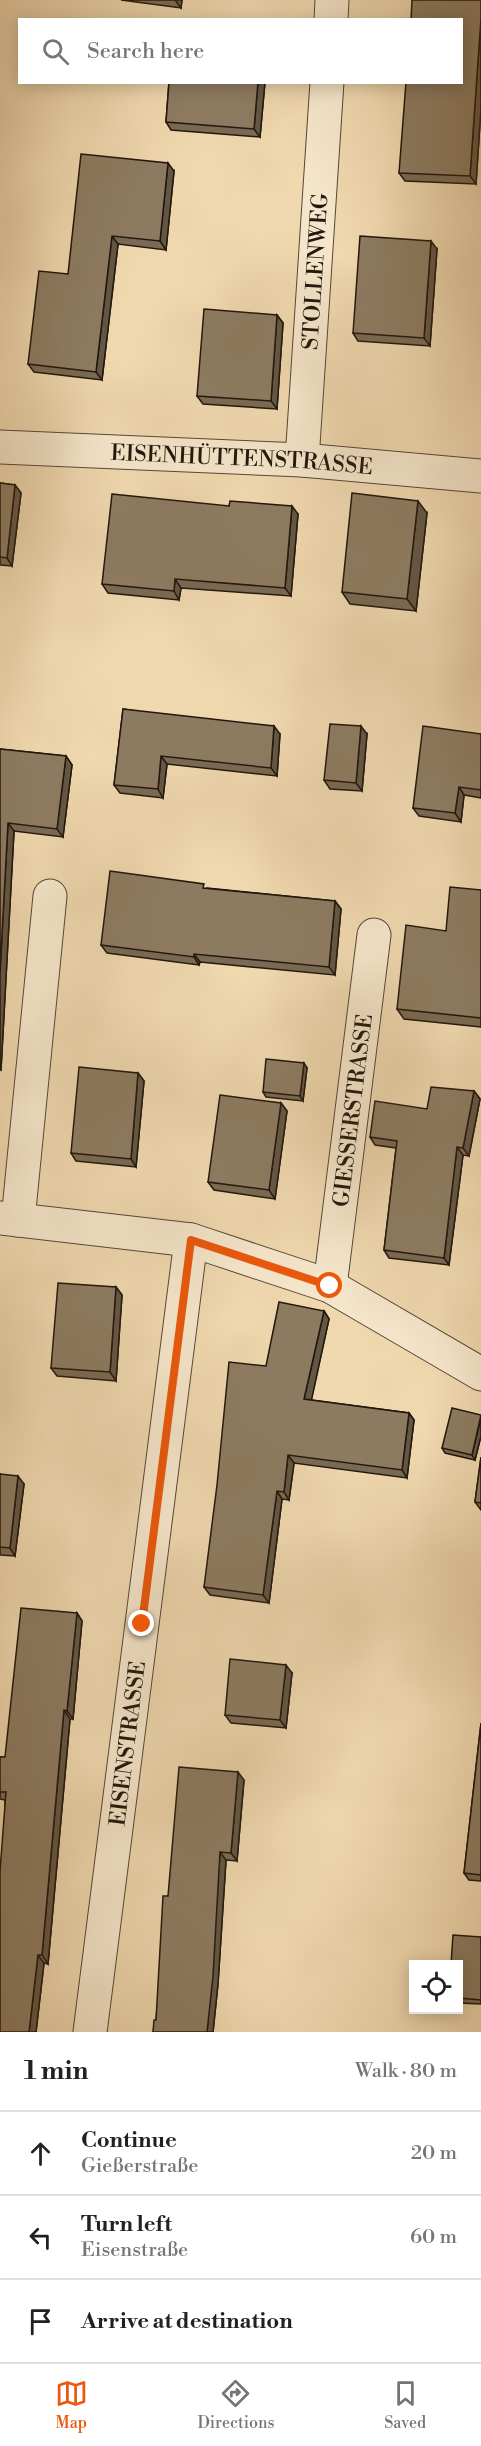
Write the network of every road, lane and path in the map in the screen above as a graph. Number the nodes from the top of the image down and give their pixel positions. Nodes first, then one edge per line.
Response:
1 (332, 0) edge
2 (331, 18) edge
3 (327, 84) edge
4 (0, 447) edge
5 (302, 460) junction
6 (481, 476) edge
7 (50, 896) dead end
8 (374, 935) dead end
9 (9, 1219) edge
10 (191, 1240) junction
11 (330, 1286) junction
12 (481, 1374) edge
13 (90, 2032) edge

1 - 2 street
3 - 5 street, STOLLENWEG
4 - 5 street, EISENHÜTTENSTRASSE
5 - 6 street, EISENHÜTTENSTRASSE
7 - 9 street
8 - 11 street, GIESSERSTRASSE
9 - 10 street
10 - 11 street
10 - 13 street, EISENSTRASSE
11 - 12 street

